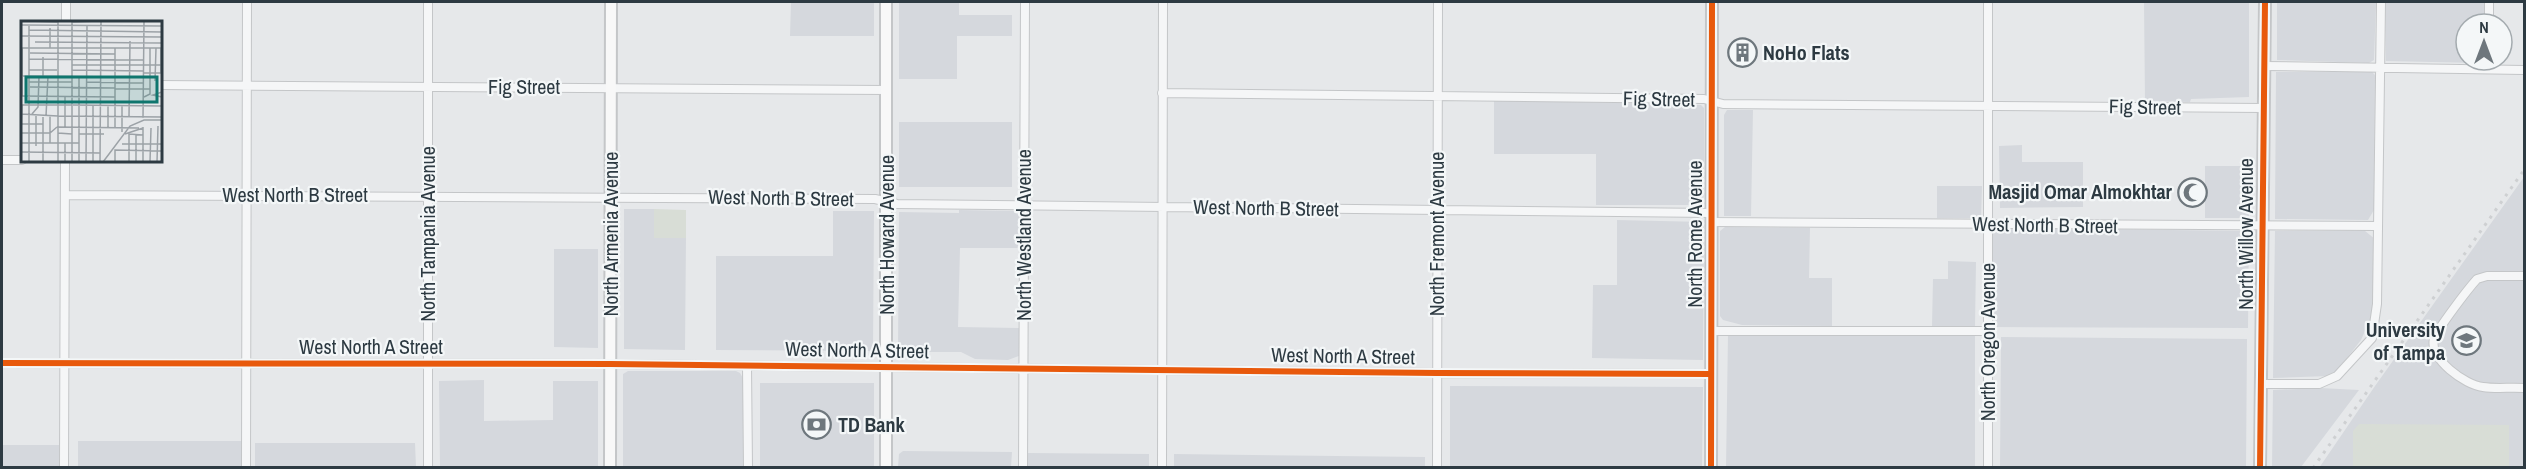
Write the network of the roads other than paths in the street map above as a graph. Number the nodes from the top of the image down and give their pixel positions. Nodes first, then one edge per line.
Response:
1 (66, 2) edge
2 (247, 2) edge
3 (428, 2) edge
4 (611, 2) edge
5 (886, 2) edge
6 (1025, 2) edge
7 (1162, 2) edge
8 (1438, 2) edge
9 (1712, 2) edge
10 (1988, 2) edge
11 (2265, 2) edge
12 (2381, 2) edge
13 (66, 21) edge
14 (2454, 65) edge
15 (2264, 66) junction
16 (2380, 68) junction
17 (162, 85) edge
18 (247, 85) junction
19 (428, 86) junction
20 (611, 87) junction
21 (887, 90) junction
22 (1162, 93) junction
23 (1437, 96) junction
24 (1712, 101) junction
25 (1988, 105) junction
26 (2264, 108) junction
27 (2, 160) edge
28 (21, 160) edge
29 (65, 162) edge
30 (65, 195) junction
31 (248, 195) junction
32 (428, 196) junction
33 (611, 196) junction
34 (887, 201) junction
35 (1024, 205) junction
36 (1162, 206) junction
37 (1438, 209) junction
38 (1712, 217) junction
39 (1989, 224) junction
40 (2262, 226) junction
41 (2378, 226) junction
42 (2524, 276) edge
43 (1712, 331) junction
44 (1988, 331) junction
45 (2, 363) edge
46 (246, 363) junction
47 (65, 364) junction
48 (428, 364) junction
49 (610, 364) junction
50 (747, 366) junction
51 (887, 367) junction
52 (1024, 369) junction
53 (1162, 370) junction
54 (1437, 373) junction
55 (1712, 374) junction
56 (2260, 384) junction
57 (2524, 388) edge
58 (64, 468) edge
59 (246, 468) edge
60 (428, 468) edge
61 (610, 468) edge
62 (748, 468) edge
63 (886, 468) edge
64 (1023, 468) edge
65 (1162, 468) edge
66 (1437, 468) edge
67 (1711, 468) edge
68 (1988, 468) edge
69 (2260, 468) edge

1 - 13 street
2 - 18 street
3 - 19 street, North Tampania Avenue
4 - 20 main road, North Armenia Avenue
5 - 21 main road, North Howard Avenue
6 - 35 street, North Westland Avenue
7 - 22 street
8 - 23 street, North Fremont Avenue
9 - 24 main road, North Rome Avenue
10 - 25 street, North Oregon Avenue
11 - 15 main road, North Willow Avenue
12 - 16 street
14 - 16 street
15 - 16 street
15 - 26 main road, North Willow Avenue
16 - 41 street
17 - 18 street, Fig Street
18 - 19 street, Fig Street
18 - 31 street
19 - 20 street, Fig Street
19 - 32 street, North Tampania Avenue
20 - 21 street, Fig Street
20 - 33 main road, North Armenia Avenue
21 - 34 main road, North Howard Avenue
22 - 23 street, Fig Street
22 - 36 street
23 - 24 street, Fig Street
23 - 37 street, North Fremont Avenue
24 - 25 street, Fig Street
24 - 38 main road, North Rome Avenue
25 - 26 street, Fig Street
25 - 39 street, North Oregon Avenue
26 - 40 main road, North Willow Avenue
27 - 28 street
29 - 30 street
30 - 31 street, West North B Street
30 - 47 street
31 - 32 street, West North B Street
31 - 46 street
32 - 33 street, West North B Street
32 - 48 street, North Tampania Avenue
33 - 34 street, West North B Street
33 - 49 main road, North Armenia Avenue
34 - 35 street, West North B Street
34 - 51 main road, North Howard Avenue
35 - 36 street, West North B Street
35 - 52 street, North Westland Avenue
36 - 37 street, West North B Street
36 - 53 street
37 - 38 street, West North B Street
37 - 54 street, North Fremont Avenue
38 - 39 street, West North B Street
38 - 43 main road, North Rome Avenue
39 - 40 street, West North B Street
39 - 44 street, North Oregon Avenue
40 - 41 street, West North B Street
40 - 56 main road, North Willow Avenue
41 - 56 street
42 - 57 street
43 - 44 street
43 - 55 main road, North Rome Avenue
44 - 68 street, North Oregon Avenue
45 - 47 street, West North A Street
46 - 47 street, West North A Street
46 - 48 street, West North A Street
46 - 59 street
47 - 58 street
48 - 49 street, West North A Street
48 - 60 street, North Tampania Avenue
49 - 50 street, West North A Street
49 - 61 main road, North Armenia Avenue
50 - 51 street, West North A Street
50 - 62 street
51 - 52 street, West North A Street
51 - 63 main road, North Howard Avenue
52 - 53 street, West North A Street
52 - 64 street, North Westland Avenue
53 - 54 street, West North A Street
53 - 65 street
54 - 55 street, West North A Street
54 - 66 street, North Fremont Avenue
55 - 67 main road, North Rome Avenue
56 - 69 main road, North Willow Avenue

